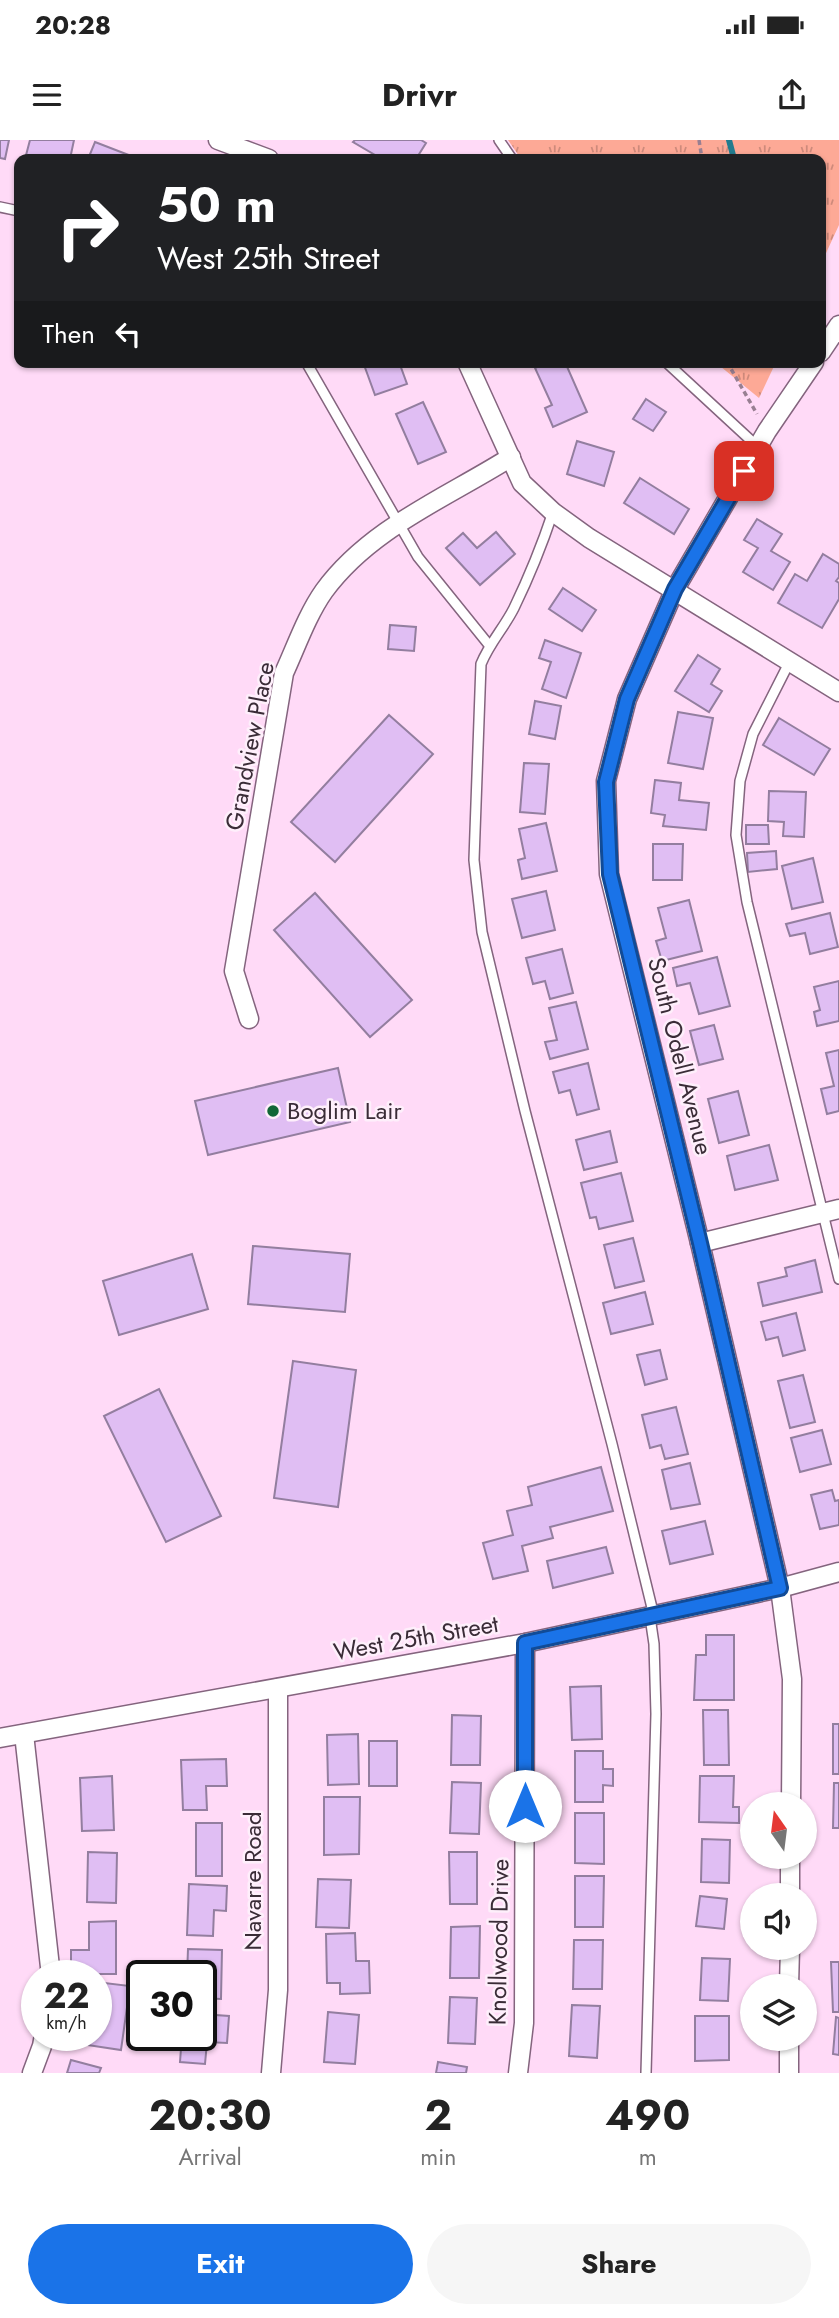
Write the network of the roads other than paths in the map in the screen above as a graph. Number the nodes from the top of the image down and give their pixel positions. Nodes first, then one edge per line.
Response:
1 (218, 140) edge
2 (256, 154) edge
3 (839, 325) edge
4 (826, 344) edge
5 (309, 368) edge
6 (470, 368) edge
7 (672, 368) edge
8 (810, 368) edge
9 (758, 447) junction
10 (511, 457) junction
11 (553, 512) junction
12 (399, 522) junction
13 (675, 589) junction
14 (489, 645) junction
15 (789, 661) junction
16 (839, 692) edge
17 (249, 1019) dead end
18 (831, 1211) edge
19 (700, 1243) junction
20 (839, 1279) edge
21 (839, 1572) edge
22 (780, 1588) junction
23 (652, 1616) junction
24 (525, 1643) junction
25 (278, 1688) junction
26 (24, 1734) junction
27 (0, 1738) edge
28 (791, 1792) edge
29 (49, 1960) edge
30 (40, 2051) edge
31 (789, 2051) edge
32 (32, 2073) edge
33 (271, 2073) edge
34 (518, 2073) edge
35 (646, 2073) edge
36 (789, 2073) edge

1 - 2 street
3 - 4 street
5 - 12 lane
6 - 10 street
7 - 9 lane
8 - 9 street, South Odell Avenue
9 - 13 street, South Odell Avenue
10 - 11 street
10 - 12 street, Grandview Place
11 - 13 street
11 - 14 lane
12 - 14 lane
12 - 17 street, Grandview Place
13 - 15 street
13 - 19 street, South Odell Avenue
14 - 23 lane
15 - 16 street
15 - 18 lane
18 - 19 street
18 - 20 lane
19 - 22 street, South Odell Avenue
21 - 22 street, West 25th Street
22 - 23 street, West 25th Street
22 - 28 street, South Odell Avenue
23 - 24 street, West 25th Street
23 - 35 lane
24 - 25 street, West 25th Street
24 - 34 street, Knollwood Drive
25 - 26 street, West 25th Street
25 - 33 street, Navarre Road
26 - 27 street, West 25th Street
26 - 29 street
30 - 32 street
31 - 36 street

